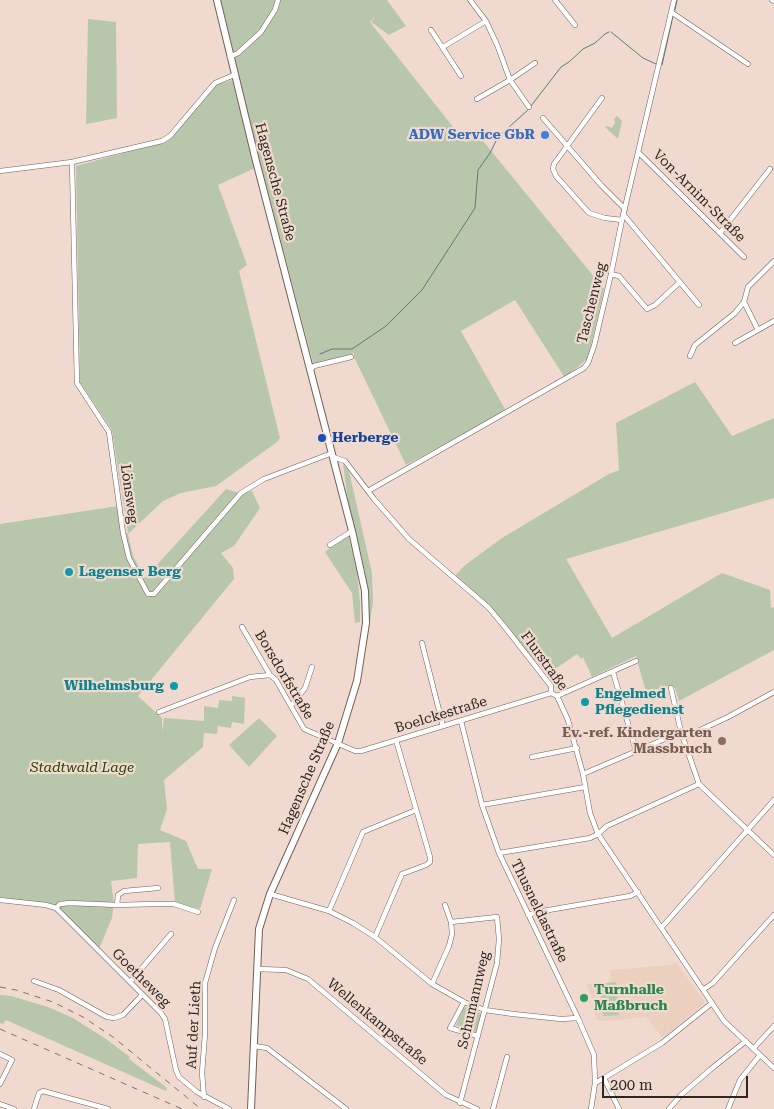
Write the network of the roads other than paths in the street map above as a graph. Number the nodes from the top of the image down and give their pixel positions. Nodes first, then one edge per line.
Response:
1 (217, 0) edge
2 (278, 0) edge
3 (470, 0) edge
4 (555, 0) edge
5 (674, 0) edge
6 (672, 12) junction
7 (486, 21) junction
8 (575, 24) dead end
9 (431, 30) dead end
10 (442, 47) junction
11 (230, 57) junction
12 (535, 63) dead end
13 (748, 64) dead end
14 (234, 75) junction
15 (461, 76) dead end
16 (510, 80) junction
17 (602, 98) dead end
18 (477, 99) dead end
19 (528, 107) dead end
20 (543, 118) dead end
21 (567, 146) junction
22 (638, 152) junction
23 (72, 162) junction
24 (770, 169) dead end
25 (0, 171) edge
26 (624, 211) junction
27 (622, 220) junction
28 (720, 233) junction
29 (744, 257) dead end
30 (774, 261) edge
31 (612, 274) junction
32 (680, 282) junction
33 (744, 302) junction
34 (699, 305) dead end
35 (774, 321) edge
36 (758, 330) junction
37 (736, 343) dead end
38 (690, 356) dead end
39 (351, 357) dead end
40 (311, 370) junction
41 (332, 455) junction
42 (368, 491) junction
43 (352, 531) junction
44 (330, 545) dead end
45 (242, 627) dead end
46 (422, 643) dead end
47 (636, 661) dead end
48 (312, 667) dead end
49 (613, 672) junction
50 (270, 675) junction
51 (672, 688) dead end
52 (774, 692) edge
53 (551, 693) junction
54 (557, 696) junction
55 (291, 706) junction
56 (159, 712) dead end
57 (461, 720) junction
58 (443, 726) junction
59 (682, 732) junction
60 (684, 738) junction
61 (396, 740) junction
62 (338, 743) junction
63 (577, 748) junction
64 (636, 750) junction
65 (532, 757) dead end
66 (583, 774) junction
67 (699, 784) junction
68 (585, 787) junction
69 (774, 800) edge
70 (482, 805) junction
71 (416, 810) junction
72 (747, 830) junction
73 (598, 834) junction
74 (499, 853) junction
75 (774, 855) edge
76 (158, 888) dead end
77 (638, 892) junction
78 (270, 894) junction
79 (0, 900) edge
80 (234, 900) dead end
81 (117, 905) junction
82 (445, 905) dead end
83 (56, 908) junction
84 (328, 911) junction
85 (198, 912) dead end
86 (528, 915) junction
87 (774, 915) edge
88 (451, 922) junction
89 (662, 927) junction
90 (171, 934) dead end
91 (375, 937) junction
92 (257, 969) junction
93 (34, 981) dead end
94 (130, 982) junction
95 (432, 984) junction
96 (704, 989) junction
97 (142, 995) junction
98 (464, 1002) junction
99 (712, 1003) junction
100 (485, 1010) junction
101 (578, 1018) junction
102 (774, 1026) edge
103 (478, 1036) junction
104 (746, 1041) junction
105 (254, 1046) junction
106 (753, 1048) junction
107 (0, 1054) edge
108 (760, 1055) junction
109 (507, 1057) dead end
110 (774, 1068) edge
111 (604, 1078) junction
112 (595, 1083) junction
113 (0, 1084) edge
114 (204, 1097) junction
115 (460, 1103) junction
116 (0, 1104) edge
117 (14, 1109) edge
118 (34, 1109) edge
119 (108, 1109) edge
120 (229, 1109) edge
121 (251, 1109) edge
122 (346, 1109) edge
123 (477, 1109) edge
124 (493, 1109) edge
125 (591, 1109) edge
126 (618, 1109) edge
127 (669, 1109) edge
128 (728, 1109) edge

1 - 11 street, Hagensche Straße
2 - 11 street
3 - 7 street
4 - 8 street
5 - 6 street, Taschenweg
6 - 13 street
6 - 22 street, Taschenweg
7 - 10 street
7 - 16 street
9 - 10 street
10 - 15 street
11 - 14 street, Hagensche Straße
12 - 16 street
14 - 23 street
14 - 40 street, Hagensche Straße
16 - 18 street
16 - 19 street
17 - 21 street
20 - 21 street
21 - 26 street
21 - 27 street
22 - 26 street, Taschenweg
22 - 28 street, Von-Arnim-Straße
23 - 25 street
23 - 41 street, Lönsweg
24 - 28 street
26 - 27 street, Taschenweg
26 - 32 street
27 - 31 street, Taschenweg
28 - 29 street, Von-Arnim-Straße
30 - 33 street
31 - 32 street
31 - 42 street, Taschenweg
32 - 34 street
33 - 36 street
33 - 38 street
35 - 36 street
36 - 37 street
39 - 40 street
40 - 41 street, Hagensche Straße
41 - 42 street, Flurstraße
41 - 43 street, Hagensche Straße
42 - 53 street, Flurstraße
43 - 44 street
43 - 62 street, Hagensche Straße
45 - 50 street, Borsdorfstraße
46 - 58 street
47 - 49 street
48 - 55 street
49 - 54 street
49 - 64 street
50 - 55 street, Borsdorfstraße
50 - 56 street
51 - 59 street
52 - 60 street
53 - 54 street, Flurstraße
53 - 57 street, Boelckestraße
54 - 63 street, Flurstraße
55 - 62 street, Borsdorfstraße
57 - 58 street, Boelckestraße
57 - 70 street, Thusneldastraße
58 - 61 street, Boelckestraße
59 - 60 street
59 - 64 street
60 - 67 street
61 - 62 street, Boelckestraße
61 - 71 street
62 - 78 street, Hagensche Straße
63 - 65 street
63 - 66 street, Flurstraße
64 - 66 street
66 - 68 street, Flurstraße
67 - 72 street
67 - 73 street
68 - 70 street
68 - 73 street, Flurstraße
69 - 72 street
70 - 74 street, Thusneldastraße
71 - 84 street
71 - 91 street
72 - 75 street
72 - 89 street
73 - 74 street
73 - 77 street, Flurstraße
74 - 86 street, Thusneldastraße
76 - 81 street
77 - 86 street
77 - 89 street, Flurstraße
78 - 84 street
78 - 92 street, Hagensche Straße
79 - 83 street
80 - 114 street, Auf der Lieth
81 - 83 street
81 - 85 street
82 - 88 street
83 - 94 street, Goetheweg
84 - 91 street
86 - 101 street, Thusneldastraße
87 - 96 street
88 - 95 street
88 - 100 street, Schumannweg
89 - 96 street, Flurstraße
90 - 94 street
91 - 95 street
92 - 105 street, Hagensche Straße
92 - 115 street, Wellenkampstraße
93 - 97 street
94 - 97 street, Goetheweg
95 - 98 street
96 - 99 street, Flurstraße
97 - 114 street, Goetheweg
98 - 100 street
98 - 103 street
99 - 104 street, Flurstraße
99 - 111 street
100 - 101 street
100 - 103 street, Schumannweg
101 - 112 street, Thusneldastraße
102 - 106 street
103 - 115 street, Schumannweg
104 - 106 street, Flurstraße
104 - 127 street
105 - 121 street, Hagensche Straße
105 - 122 street
106 - 108 street, Flurstraße
107 - 113 street
108 - 110 street, Flurstraße
108 - 128 street
109 - 124 street
111 - 112 street
111 - 126 street
112 - 125 street, Thusneldastraße
114 - 120 street, Goetheweg
115 - 123 street, Wellenkampstraße
116 - 117 street
118 - 119 street

